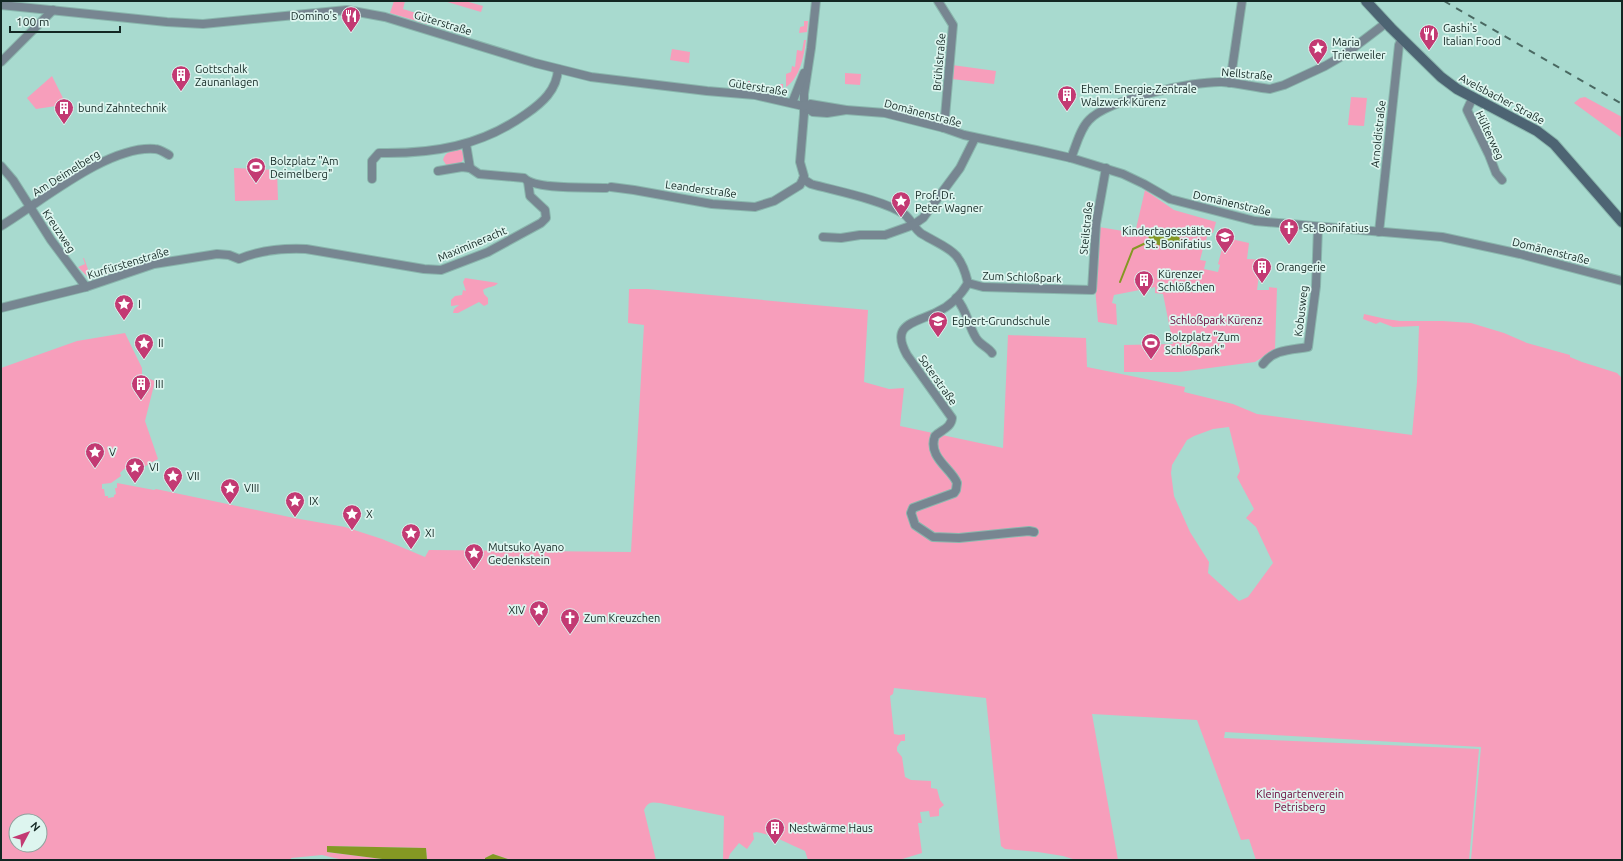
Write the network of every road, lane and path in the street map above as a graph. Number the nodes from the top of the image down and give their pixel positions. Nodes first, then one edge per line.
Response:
1 (816, 1) edge
2 (938, 1) edge
3 (1242, 1) edge
4 (1366, 1) edge
5 (1, 5) edge
6 (53, 10) junction
7 (1386, 24) junction
8 (1402, 39) junction
9 (1, 62) edge
10 (809, 63) junction
11 (558, 69) junction
12 (1230, 83) junction
13 (1473, 97) junction
14 (792, 103) junction
15 (803, 106) junction
16 (944, 128) junction
17 (975, 138) junction
18 (466, 144) junction
19 (169, 155) dead end
20 (1072, 158) junction
21 (1, 166) edge
22 (470, 168) junction
23 (1106, 168) junction
24 (438, 170) dead end
25 (372, 179) dead end
26 (803, 179) junction
27 (1502, 180) dead end
28 (528, 182) junction
29 (31, 207) junction
30 (1622, 222) edge
31 (913, 225) junction
32 (1, 226) edge
33 (1318, 226) junction
34 (1379, 232) junction
35 (823, 237) dead end
36 (285, 248) joint
37 (1622, 281) edge
38 (968, 283) junction
39 (86, 288) junction
40 (1092, 290) joint
41 (956, 298) junction
42 (1, 308) edge
43 (992, 353) dead end
44 (1263, 364) dead end
45 (1034, 532) dead end

1 - 10 street
2 - 16 street, Brühlstraße
3 - 12 street
4 - 7 main road, Avelsbacher Straße
5 - 6 street, Güterstraße
6 - 9 street
6 - 11 street, Güterstraße
7 - 8 main road, Avelsbacher Straße
7 - 12 street, Nellstraße
8 - 13 main road, Avelsbacher Straße
8 - 34 street, Arnoldistraße
10 - 14 street
10 - 15 street
11 - 14 street, Güterstraße
11 - 18 street
12 - 20 street, Nellstraße
13 - 27 street, Hülterweg
13 - 30 main road, Avelsbacher Straße
14 - 15 street, Güterstraße
15 - 16 street, Domänenstraße
15 - 26 street
16 - 17 street, Domänenstraße
17 - 20 street, Domänenstraße
17 - 31 street
18 - 22 street
18 - 25 street
19 - 29 street, Am Deimelberg
20 - 23 street, Domänenstraße
21 - 29 street, Kreuzweg
22 - 24 street
22 - 28 street
23 - 33 street, Domänenstraße
23 - 40 street, Steilstraße
26 - 28 street, Leanderstraße
26 - 31 street, Zum Schloßpark
28 - 36 street, Maximineracht
29 - 32 street, Am Deimelberg
29 - 39 street, Kreuzweg
31 - 35 street
31 - 38 street, Zum Schloßpark
33 - 34 street, Domänenstraße
33 - 44 street, Kobusweg
34 - 37 street, Domänenstraße
36 - 39 street, Kurfürstenstraße
38 - 40 street, Zum Schloßpark
38 - 41 street, Soterstraße
39 - 42 street, Kurfürstenstraße
41 - 43 street
41 - 45 street, Soterstraße

